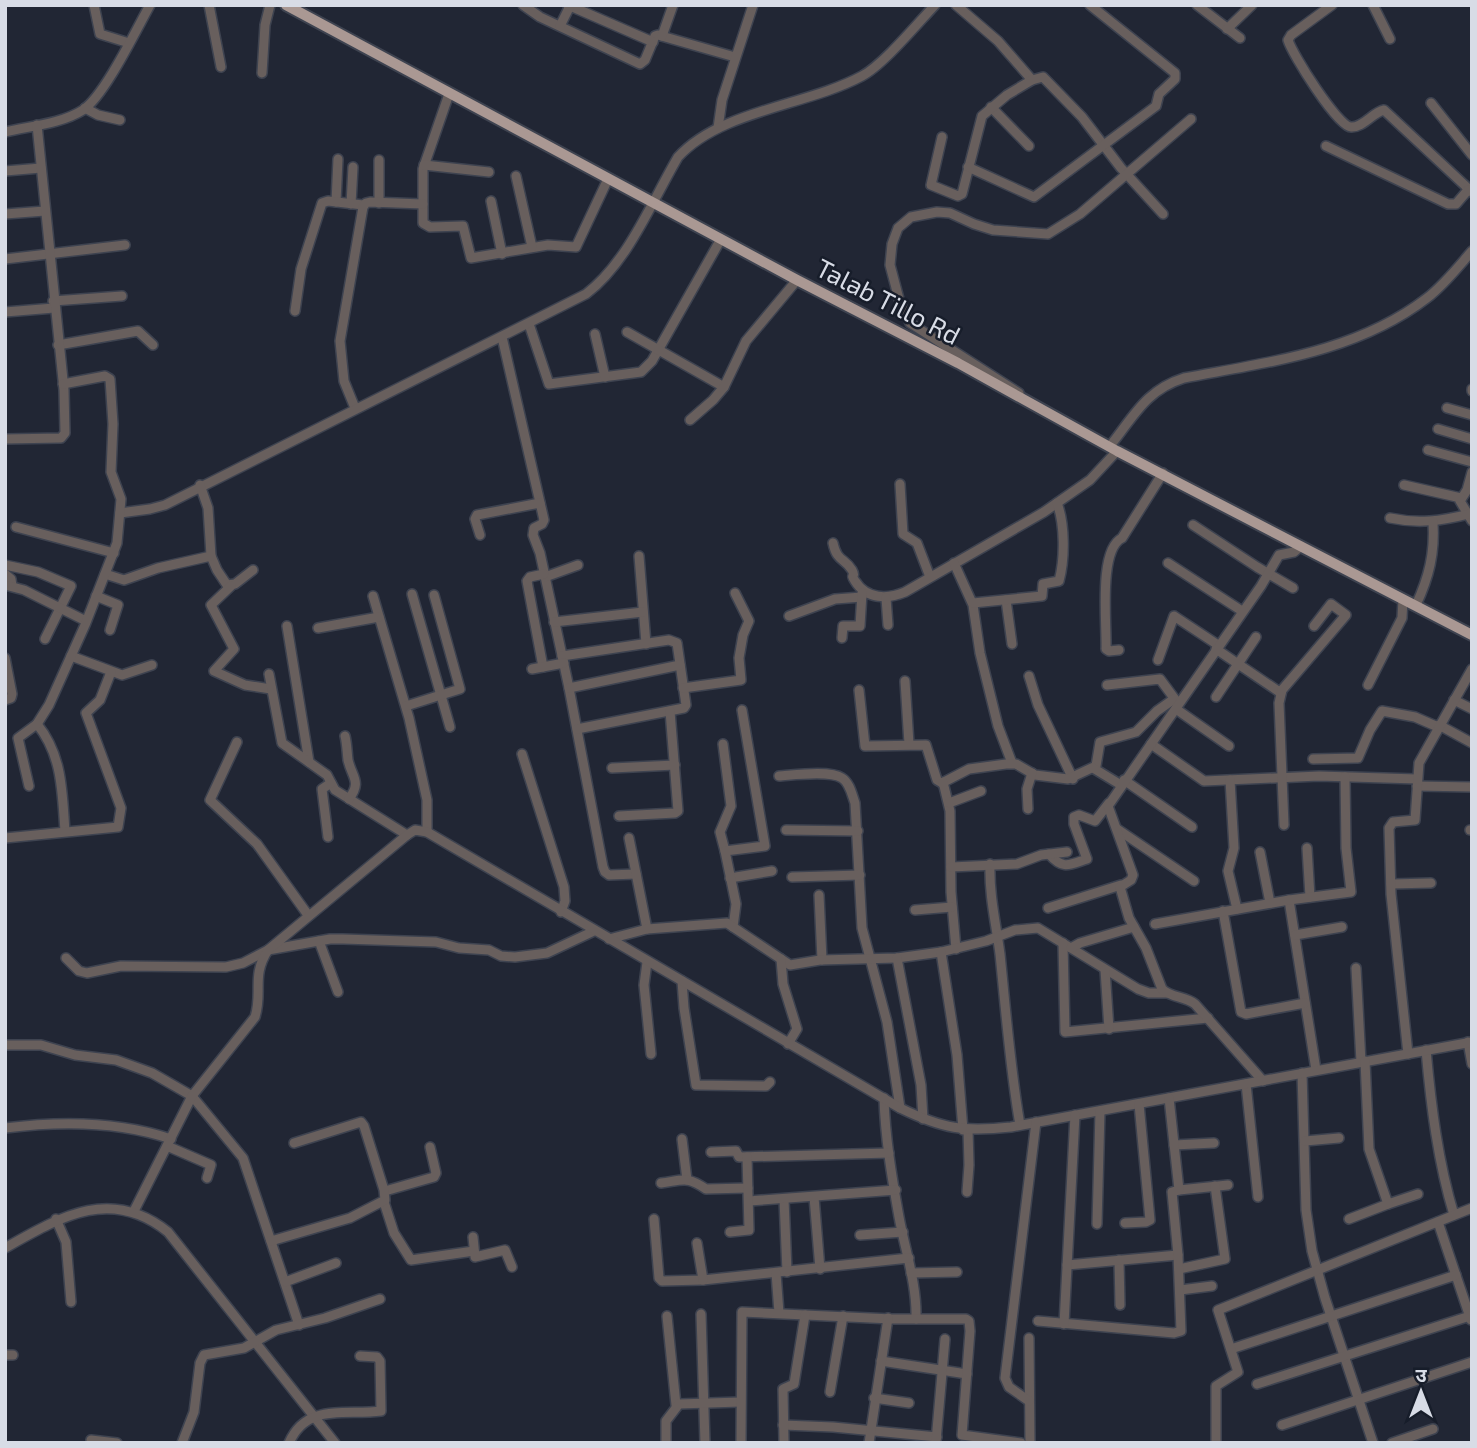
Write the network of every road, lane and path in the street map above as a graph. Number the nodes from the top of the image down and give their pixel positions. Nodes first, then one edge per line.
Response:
1 (94, 5) edge
2 (150, 5) edge
3 (209, 5) edge
4 (270, 5) edge
5 (286, 5) edge
6 (523, 5) edge
7 (673, 5) edge
8 (753, 5) edge
9 (935, 5) edge
10 (956, 5) edge
11 (1090, 5) edge
12 (1197, 5) edge
13 (1252, 5) edge
14 (1332, 5) edge
15 (1373, 5) edge
16 (569, 6) edge
17 (924, 9) edge
18 (560, 26) junction
19 (1227, 29) junction
20 (662, 36) junction
21 (1240, 38) dead end
22 (1390, 39) dead end
23 (653, 41) junction
24 (129, 43) junction
25 (735, 57) junction
26 (221, 67) dead end
27 (262, 73) dead end
28 (1032, 80) junction
29 (449, 94) junction
30 (1431, 103) dead end
31 (991, 107) junction
32 (88, 110) junction
33 (1191, 118) dead end
34 (120, 120) dead end
35 (37, 125) junction
36 (718, 128) junction
37 (5, 132) edge
38 (942, 137) dead end
39 (1104, 145) junction
40 (1028, 146) dead end
41 (1326, 146) dead end
42 (1472, 155) edge
43 (338, 159) dead end
44 (379, 160) dead end
45 (424, 165) junction
46 (41, 167) junction
47 (353, 167) dead end
48 (968, 167) junction
49 (5, 171) edge
50 (1124, 171) junction
51 (489, 172) dead end
52 (516, 176) dead end
53 (608, 179) junction
54 (1470, 191) edge
55 (491, 201) dead end
56 (336, 202) junction
57 (379, 203) junction
58 (651, 203) junction
59 (351, 204) junction
60 (423, 204) junction
61 (363, 205) junction
62 (45, 211) junction
63 (5, 214) edge
64 (1163, 214) dead end
65 (721, 239) junction
66 (125, 245) dead end
67 (532, 247) junction
68 (1472, 251) edge
69 (502, 254) junction
70 (49, 255) junction
71 (5, 258) edge
72 (797, 280) junction
73 (122, 296) dead end
74 (54, 304) junction
75 (295, 310) dead end
76 (5, 312) edge
77 (529, 324) junction
78 (627, 332) dead end
79 (595, 334) dead end
80 (502, 337) junction
81 (58, 345) junction
82 (153, 345) dead end
83 (658, 349) junction
84 (605, 377) junction
85 (63, 384) junction
86 (724, 387) junction
87 (1031, 403) junction
88 (355, 408) junction
89 (1447, 408) dead end
90 (1472, 415) edge
91 (690, 419) dead end
92 (1438, 429) dead end
93 (5, 439) edge
94 (1472, 439) edge
95 (1114, 449) junction
96 (1428, 450) dead end
97 (1472, 462) edge
98 (1472, 472) edge
99 (1163, 473) junction
100 (900, 484) dead end
101 (200, 485) junction
102 (1404, 485) dead end
103 (1461, 498) junction
104 (540, 503) junction
105 (1057, 503) junction
106 (120, 513) junction
107 (1470, 517) edge
108 (1390, 518) dead end
109 (1433, 522) junction
110 (1193, 525) dead end
111 (16, 527) dead end
112 (480, 535) dead end
113 (833, 543) dead end
114 (1301, 546) junction
115 (114, 553) junction
116 (211, 556) junction
117 (639, 556) dead end
118 (954, 563) junction
119 (1168, 563) dead end
120 (5, 565) edge
121 (578, 565) dead end
122 (253, 569) dead end
123 (1263, 571) junction
124 (5, 574) edge
125 (105, 574) junction
126 (545, 575) junction
127 (930, 577) junction
128 (8, 586) edge
129 (231, 586) junction
130 (1293, 588) dead end
131 (862, 592) junction
132 (735, 593) dead end
133 (412, 594) dead end
134 (434, 595) dead end
135 (96, 596) junction
136 (373, 596) dead end
137 (886, 598) junction
138 (1403, 599) junction
139 (1006, 600) junction
140 (973, 603) junction
141 (1416, 605) junction
142 (60, 609) junction
143 (1239, 609) junction
144 (643, 612) junction
145 (789, 616) dead end
146 (379, 617) junction
147 (86, 621) junction
148 (554, 622) junction
149 (1472, 622) edge
150 (888, 625) dead end
151 (287, 626) dead end
152 (1314, 626) dead end
153 (318, 628) dead end
154 (110, 630) dead end
155 (1471, 635) edge
156 (1256, 637) dead end
157 (842, 638) dead end
158 (45, 639) dead end
159 (646, 644) junction
160 (1012, 644) dead end
161 (1217, 647) junction
162 (1119, 650) dead end
163 (71, 656) junction
164 (5, 658) edge
165 (563, 660) junction
166 (1158, 660) dead end
167 (1237, 663) junction
168 (152, 665) dead end
169 (680, 665) junction
170 (543, 667) junction
171 (532, 669) dead end
172 (1472, 669) edge
173 (111, 672) junction
174 (269, 674) dead end
175 (1029, 676) dead end
176 (905, 681) dead end
177 (1107, 685) dead end
178 (1368, 685) dead end
179 (271, 688) junction
180 (569, 688) junction
181 (684, 688) junction
182 (859, 690) dead end
183 (1281, 693) junction
184 (442, 696) junction
185 (1216, 697) dead end
186 (5, 700) edge
187 (1454, 700) junction
188 (1176, 703) junction
189 (406, 706) junction
190 (1472, 709) edge
191 (742, 710) dead end
192 (670, 711) junction
193 (37, 724) junction
194 (1438, 726) junction
195 (450, 727) dead end
196 (577, 729) junction
197 (345, 736) dead end
198 (237, 742) dead end
199 (1472, 743) edge
200 (723, 744) dead end
201 (909, 744) junction
202 (1151, 744) junction
203 (1228, 746) dead end
204 (522, 754) dead end
205 (1313, 759) dead end
206 (309, 761) junction
207 (1012, 763) junction
208 (675, 765) junction
209 (612, 768) dead end
210 (1093, 768) junction
211 (1031, 773) junction
212 (779, 776) dead end
213 (1345, 777) junction
214 (1282, 778) junction
215 (1073, 779) junction
216 (1230, 780) junction
217 (943, 782) junction
218 (1417, 782) junction
219 (331, 783) junction
220 (1123, 783) junction
221 (29, 786) dead end
222 (1472, 787) edge
223 (981, 792) dead end
224 (349, 799) junction
225 (948, 803) junction
226 (1109, 803) junction
227 (1028, 809) dead end
228 (620, 816) dead end
229 (1284, 825) dead end
230 (1192, 827) dead end
231 (1116, 828) junction
232 (786, 830) dead end
233 (65, 831) junction
234 (858, 831) junction
235 (427, 832) junction
236 (407, 835) junction
237 (328, 837) dead end
238 (5, 838) edge
239 (629, 838) dead end
240 (1307, 848) dead end
241 (724, 851) junction
242 (1067, 852) dead end
243 (1260, 852) dead end
244 (1049, 854) junction
245 (990, 864) junction
246 (951, 867) junction
247 (772, 871) dead end
248 (636, 874) junction
249 (860, 875) junction
250 (792, 877) dead end
251 (730, 878) junction
252 (1194, 881) dead end
253 (1431, 883) dead end
254 (1391, 884) junction
255 (1121, 885) junction
256 (819, 895) dead end
257 (1310, 897) junction
258 (1289, 900) junction
259 (1270, 903) junction
260 (952, 907) junction
261 (1048, 908) dead end
262 (1237, 909) junction
263 (915, 910) dead end
264 (1223, 911) junction
265 (561, 912) junction
266 (308, 915) junction
267 (1155, 924) dead end
268 (733, 927) junction
269 (1133, 928) junction
270 (1342, 928) dead end
271 (648, 929) junction
272 (594, 931) junction
273 (1295, 935) junction
274 (998, 937) junction
275 (609, 939) junction
276 (319, 941) junction
277 (1067, 945) junction
278 (956, 949) junction
279 (268, 950) junction
280 (941, 952) junction
281 (66, 958) dead end
282 (897, 958) junction
283 (781, 960) junction
284 (822, 960) junction
285 (869, 960) junction
286 (647, 962) junction
287 (1356, 968) dead end
288 (1105, 970) junction
289 (682, 981) junction
290 (338, 992) dead end
291 (1166, 993) junction
292 (1305, 1003) junction
293 (1208, 1018) junction
294 (1109, 1029) junction
295 (788, 1044) junction
296 (5, 1045) edge
297 (1470, 1045) edge
298 (651, 1054) dead end
299 (1408, 1054) junction
300 (1426, 1055) junction
301 (1472, 1064) edge
302 (1364, 1065) junction
303 (1316, 1070) junction
304 (1303, 1077) junction
305 (1263, 1081) junction
306 (770, 1082) dead end
307 (1247, 1089) junction
308 (192, 1096) junction
309 (884, 1102) junction
310 (1169, 1102) junction
311 (900, 1108) junction
312 (1140, 1108) junction
313 (1100, 1114) junction
314 (923, 1119) junction
315 (1074, 1119) junction
316 (1020, 1125) junction
317 (1035, 1126) junction
318 (5, 1128) edge
319 (967, 1133) junction
320 (1339, 1138) dead end
321 (682, 1139) dead end
322 (1305, 1141) junction
323 (169, 1142) junction
324 (294, 1143) dead end
325 (1214, 1143) dead end
326 (1174, 1146) junction
327 (430, 1147) dead end
328 (711, 1152) dead end
329 (889, 1153) junction
330 (747, 1157) junction
331 (207, 1178) dead end
332 (687, 1180) junction
333 (661, 1183) dead end
334 (1228, 1185) dead end
335 (1215, 1186) junction
336 (748, 1188) junction
337 (896, 1190) junction
338 (1179, 1190) junction
339 (384, 1191) junction
340 (967, 1192) dead end
341 (1418, 1194) dead end
342 (814, 1196) junction
343 (1258, 1198) dead end
344 (784, 1199) junction
345 (749, 1201) junction
346 (384, 1202) junction
347 (1388, 1204) junction
348 (1472, 1208) edge
349 (134, 1211) junction
350 (1454, 1215) junction
351 (654, 1219) dead end
352 (1349, 1219) dead end
353 (1438, 1222) junction
354 (1125, 1223) dead end
355 (59, 1224) junction
356 (1097, 1224) dead end
357 (730, 1231) dead end
358 (903, 1232) junction
359 (859, 1235) dead end
360 (473, 1237) dead end
361 (271, 1241) junction
362 (697, 1243) dead end
363 (5, 1248) edge
364 (474, 1251) junction
365 (1178, 1255) junction
366 (909, 1258) junction
367 (1119, 1261) junction
368 (336, 1264) dead end
369 (1067, 1265) junction
370 (512, 1267) dead end
371 (820, 1269) junction
372 (1179, 1269) junction
373 (1316, 1270) junction
374 (787, 1272) junction
375 (957, 1272) dead end
376 (776, 1273) junction
377 (911, 1273) junction
378 (1456, 1275) junction
379 (703, 1280) junction
380 (285, 1282) junction
381 (1212, 1286) dead end
382 (1180, 1290) junction
383 (380, 1299) dead end
384 (71, 1302) dead end
385 (1120, 1305) dead end
386 (779, 1313) junction
387 (701, 1314) dead end
388 (805, 1314) junction
389 (667, 1316) dead end
390 (843, 1316) junction
391 (1331, 1317) junction
392 (888, 1318) junction
393 (916, 1319) junction
394 (1471, 1319) edge
395 (1038, 1321) dead end
396 (1064, 1324) junction
397 (299, 1325) junction
398 (1029, 1338) dead end
399 (945, 1339) dead end
400 (253, 1343) junction
401 (1231, 1349) junction
402 (360, 1356) dead end
403 (1345, 1356) junction
404 (881, 1361) junction
405 (1472, 1363) edge
406 (943, 1370) junction
407 (967, 1374) junction
408 (1256, 1384) dead end
409 (830, 1392) dead end
410 (874, 1398) junction
411 (1029, 1401) junction
412 (1359, 1401) junction
413 (704, 1402) junction
414 (740, 1402) junction
415 (909, 1403) dead end
416 (676, 1405) junction
417 (311, 1418) junction
418 (783, 1425) junction
419 (1282, 1425) dead end
420 (1433, 1429) dead end
421 (870, 1430) junction
422 (1419, 1438) edge
423 (91, 1440) dead end
424 (936, 1440) edge
425 (986, 1441) edge
426 (117, 1443) edge
427 (182, 1443) edge
428 (289, 1443) edge
429 (335, 1443) edge
430 (666, 1443) edge
431 (705, 1443) edge
432 (741, 1443) edge
433 (784, 1443) edge
434 (869, 1443) edge
435 (1021, 1443) edge
436 (1030, 1443) edge
437 (1216, 1443) edge
438 (1373, 1443) edge
439 (1392, 1443) edge

1 - 24 street
2 - 24 street
3 - 26 street
4 - 27 street
5 - 29 main road, Talab Tillo Rd
6 - 18 street
7 - 20 street
8 - 25 street
9 - 17 street
10 - 28 street
11 - 39 street
12 - 19 street
13 - 19 street
14 - 54 street
15 - 22 street
16 - 18 street
16 - 23 street
17 - 36 street
18 - 23 street
19 - 21 street
20 - 23 street
20 - 25 street
24 - 32 street
25 - 36 street
28 - 31 street
28 - 39 street
29 - 45 street
29 - 53 main road, Talab Tillo Rd
30 - 42 street
31 - 40 street
31 - 48 street
32 - 34 street
32 - 35 street
33 - 50 street
35 - 37 street
35 - 46 street
36 - 58 street
38 - 48 street
39 - 48 street
39 - 50 street
41 - 54 street
43 - 56 street
44 - 57 street
45 - 51 street
45 - 60 street
46 - 49 street
46 - 62 street
47 - 59 street
50 - 64 street
50 - 87 street
52 - 67 street
53 - 58 main road, Talab Tillo Rd
53 - 67 street
55 - 69 street
56 - 59 street
56 - 75 street
57 - 60 street
57 - 61 street
58 - 65 main road, Talab Tillo Rd
58 - 77 street
59 - 61 street
60 - 69 street
61 - 88 street
62 - 63 street
62 - 70 street
65 - 72 main road, Talab Tillo Rd
65 - 83 street
66 - 70 street
67 - 69 street
68 - 95 street
70 - 71 street
70 - 74 street
72 - 86 street
72 - 87 main road, Talab Tillo Rd
73 - 74 street
74 - 76 street
74 - 81 street
77 - 80 street
77 - 84 street
78 - 83 street
79 - 84 street
80 - 88 street
80 - 104 street
81 - 82 street
81 - 85 street
83 - 84 street
83 - 86 street
85 - 93 street
85 - 106 street
86 - 91 street
87 - 95 main road, Talab Tillo Rd
88 - 101 street
89 - 90 street
92 - 94 street
95 - 99 main road, Talab Tillo Rd
95 - 105 street
96 - 97 street
98 - 103 street
99 - 114 main road, Talab Tillo Rd
99 - 162 street
100 - 127 street
101 - 106 street
101 - 116 street
102 - 103 street
103 - 107 street
104 - 112 street
104 - 126 street
105 - 118 street
105 - 139 street
106 - 115 street
107 - 109 street
108 - 109 street
109 - 141 street
110 - 123 street
111 - 115 street
113 - 131 street
114 - 123 street
114 - 138 main road, Talab Tillo Rd
115 - 125 street
116 - 125 street
116 - 129 street
117 - 144 street
118 - 127 street
118 - 140 street
119 - 143 street
120 - 142 street
121 - 126 street
122 - 129 street
123 - 130 street
123 - 143 street
124 - 128 street
125 - 135 street
126 - 148 street
126 - 170 street
127 - 137 street
128 - 142 street
129 - 179 street
131 - 137 street
131 - 145 street
131 - 157 street
132 - 181 street
133 - 184 street
134 - 184 street
135 - 147 street
135 - 154 street
136 - 146 street
137 - 150 street
138 - 141 main road, Talab Tillo Rd
138 - 178 street
139 - 140 street
139 - 160 street
140 - 207 street
141 - 155 main road, Talab Tillo Rd
142 - 147 street
142 - 158 street
143 - 161 street
144 - 148 street
144 - 159 street
146 - 153 street
146 - 189 street
147 - 163 street
148 - 165 street
149 - 155 street
151 - 206 street
152 - 183 street
156 - 167 street
159 - 165 street
159 - 169 street
161 - 166 street
161 - 167 street
161 - 188 street
163 - 173 street
163 - 193 street
164 - 186 street
165 - 170 street
165 - 180 street
167 - 183 street
167 - 185 street
168 - 173 street
169 - 180 street
169 - 181 street
170 - 171 street
172 - 187 street
173 - 233 street
174 - 179 street
175 - 215 street
176 - 201 street
177 - 188 street
179 - 206 street
180 - 196 street
181 - 192 street
182 - 201 street
183 - 214 street
184 - 189 street
184 - 195 street
187 - 190 street
187 - 194 street
188 - 202 street
188 - 203 street
188 - 210 street
189 - 235 street
191 - 241 street
192 - 196 street
192 - 208 street
193 - 221 street
193 - 233 street
194 - 199 street
194 - 205 street
194 - 218 street
196 - 248 street
197 - 224 street
198 - 266 street
200 - 241 street
201 - 217 street
202 - 216 street
202 - 220 street
204 - 265 street
206 - 219 street
207 - 211 street
207 - 217 street
208 - 209 street
208 - 228 street
210 - 215 street
210 - 220 street
211 - 215 street
211 - 227 street
212 - 234 street
213 - 214 street
213 - 218 street
213 - 257 street
214 - 216 street
214 - 229 street
216 - 262 street
217 - 225 street
218 - 222 street
218 - 254 street
219 - 224 street
219 - 237 street
220 - 226 street
220 - 230 street
223 - 225 street
224 - 236 street
225 - 246 street
226 - 231 street
226 - 244 street
231 - 252 street
231 - 255 street
232 - 234 street
233 - 238 street
234 - 249 street
235 - 236 street
235 - 265 street
236 - 266 street
239 - 248 street
240 - 257 street
241 - 251 street
242 - 244 street
243 - 259 street
244 - 245 street
245 - 246 street
245 - 274 street
246 - 260 street
247 - 251 street
248 - 271 street
249 - 250 street
249 - 285 street
251 - 268 street
253 - 254 street
254 - 299 street
255 - 261 street
255 - 269 street
256 - 284 street
257 - 258 street
258 - 259 street
258 - 273 street
259 - 262 street
260 - 263 street
260 - 278 street
262 - 264 street
264 - 267 street
264 - 292 street
265 - 272 street
266 - 279 street
268 - 271 street
268 - 283 street
269 - 277 street
269 - 291 street
270 - 273 street
271 - 275 street
272 - 275 street
272 - 276 street
273 - 292 street
274 - 277 street
274 - 278 street
274 - 316 street
275 - 286 street
276 - 279 street
276 - 290 street
277 - 288 street
277 - 294 street
278 - 280 street
279 - 281 street
279 - 308 street
280 - 282 street
280 - 319 street
282 - 285 street
282 - 314 street
283 - 284 street
283 - 295 street
284 - 285 street
285 - 311 street
286 - 289 street
286 - 298 street
287 - 302 street
288 - 291 street
288 - 294 street
289 - 295 street
289 - 306 street
291 - 293 street
292 - 303 street
293 - 294 street
293 - 305 street
295 - 309 street
296 - 308 street
297 - 300 street
297 - 301 street
299 - 300 street
299 - 302 street
300 - 350 street
302 - 303 street
302 - 347 street
303 - 304 street
304 - 305 street
304 - 322 street
305 - 307 street
307 - 310 street
307 - 343 street
308 - 323 street
308 - 361 street
309 - 311 street
309 - 329 street
310 - 312 street
310 - 326 street
311 - 314 street
312 - 313 street
312 - 354 street
313 - 315 street
313 - 356 street
314 - 319 street
315 - 317 street
315 - 369 street
316 - 317 street
316 - 319 street
317 - 411 street
318 - 323 street
319 - 340 street
320 - 322 street
321 - 332 street
322 - 373 street
323 - 331 street
323 - 349 street
324 - 339 street
325 - 326 street
326 - 338 street
327 - 339 street
328 - 330 street
329 - 330 street
329 - 337 street
330 - 336 street
332 - 333 street
332 - 336 street
334 - 335 street
335 - 338 street
335 - 372 street
336 - 345 street
337 - 342 street
337 - 358 street
338 - 365 street
339 - 346 street
341 - 347 street
342 - 344 street
342 - 371 street
344 - 345 street
344 - 374 street
345 - 357 street
346 - 361 street
346 - 364 street
347 - 352 street
348 - 350 street
349 - 355 street
349 - 400 street
350 - 353 street
351 - 379 street
353 - 373 street
353 - 378 street
355 - 363 street
355 - 384 street
358 - 359 street
358 - 366 street
360 - 364 street
361 - 380 street
362 - 379 street
364 - 370 street
365 - 367 street
365 - 372 street
366 - 371 street
366 - 377 street
367 - 369 street
367 - 385 street
368 - 380 street
369 - 396 street
371 - 374 street
372 - 382 street
373 - 391 street
373 - 401 street
374 - 376 street
375 - 377 street
376 - 379 street
376 - 386 street
377 - 393 street
378 - 391 street
378 - 394 street
380 - 397 street
381 - 382 street
382 - 396 street
383 - 397 street
386 - 388 street
386 - 414 street
387 - 413 street
388 - 390 street
388 - 418 street
389 - 416 street
390 - 392 street
390 - 409 street
391 - 401 street
391 - 403 street
392 - 393 street
392 - 404 street
393 - 407 street
394 - 403 street
395 - 396 street
397 - 400 street
398 - 411 street
399 - 406 street
400 - 417 street
400 - 427 street
401 - 437 street
402 - 417 street
403 - 408 street
403 - 412 street
404 - 406 street
404 - 410 street
405 - 412 street
406 - 407 street
406 - 424 street
407 - 425 street
410 - 415 street
410 - 421 street
411 - 436 street
412 - 419 street
412 - 438 street
413 - 414 street
413 - 416 street
413 - 431 street
414 - 432 street
416 - 430 street
417 - 428 street
417 - 429 street
418 - 421 street
418 - 433 street
420 - 422 street
421 - 424 street
421 - 434 street
422 - 439 street
423 - 426 street
425 - 435 street

